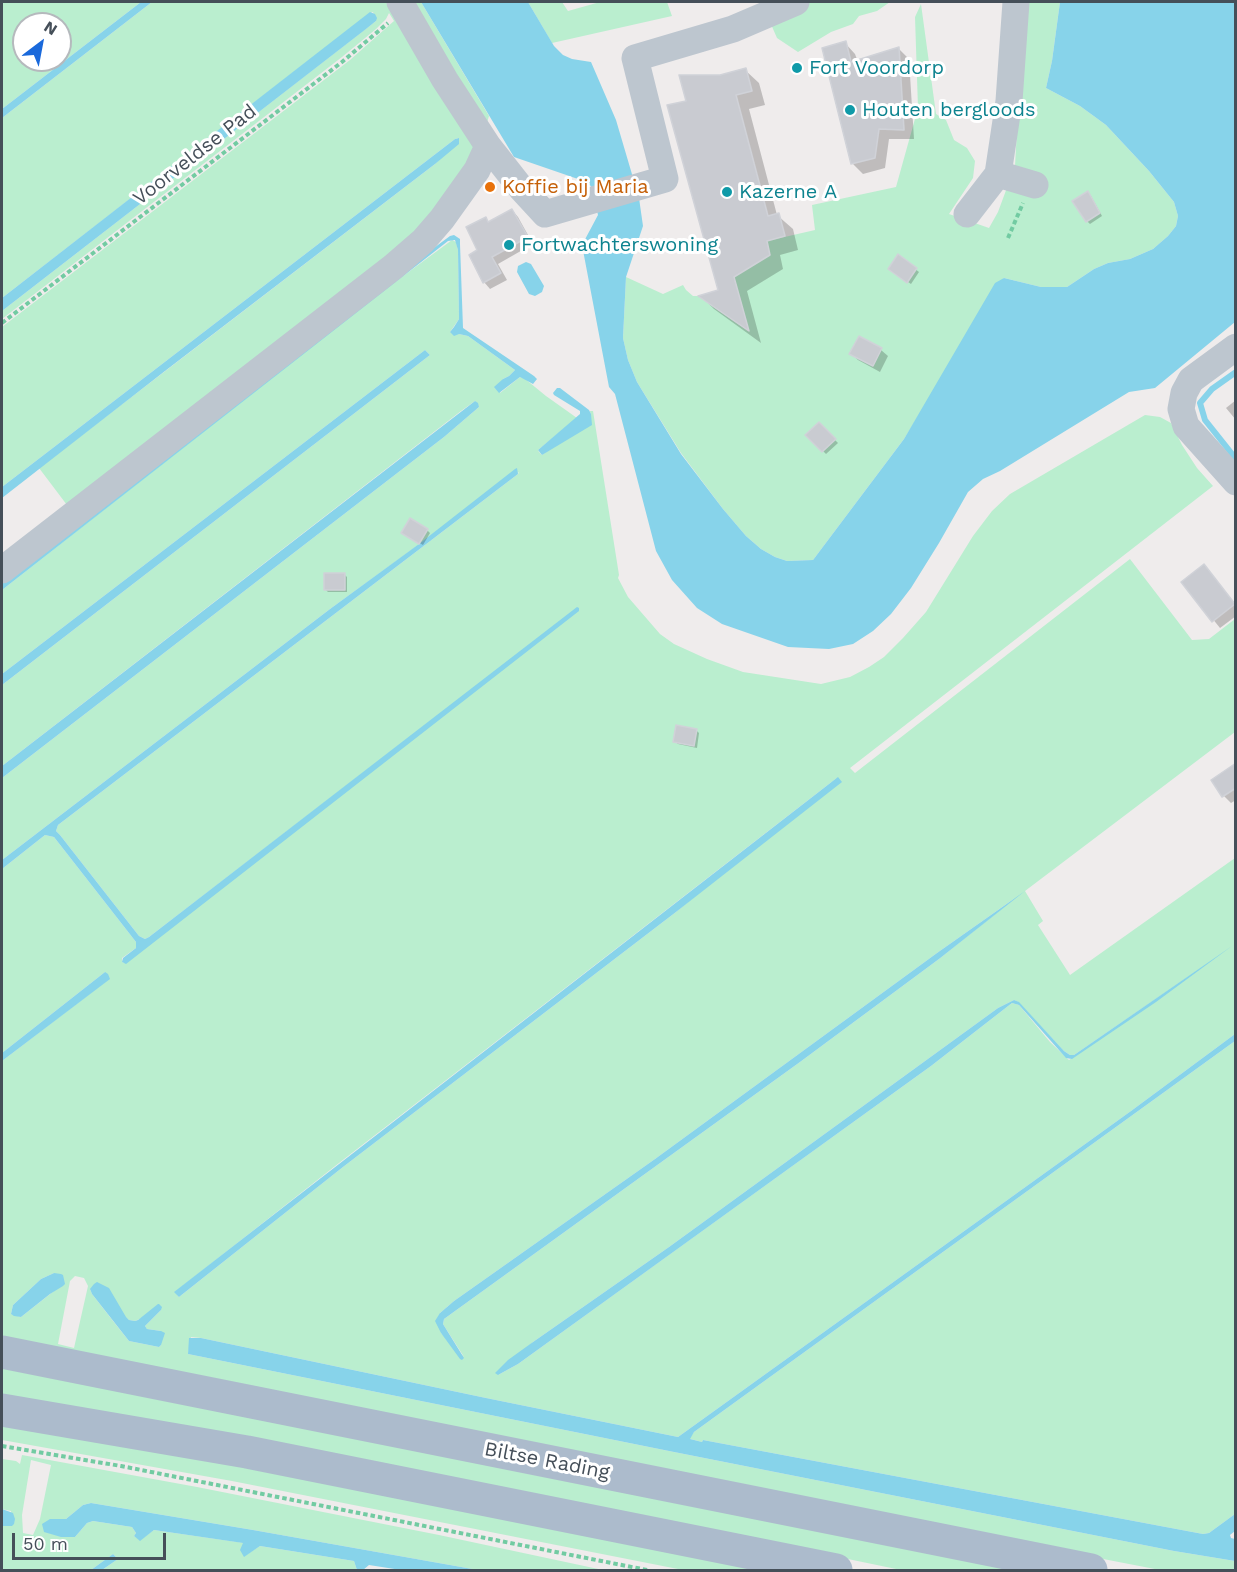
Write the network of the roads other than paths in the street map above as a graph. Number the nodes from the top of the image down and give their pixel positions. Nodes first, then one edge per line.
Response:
1 (796, 2) edge
2 (1016, 2) edge
3 (402, 5) edge
4 (488, 146) junction
5 (998, 174) junction
6 (1035, 185) dead end
7 (967, 214) dead end
8 (1236, 347) edge
9 (1236, 482) edge
10 (2, 570) edge
11 (2, 1352) edge
12 (2, 1410) edge
13 (836, 1570) edge
14 (1091, 1570) edge

1 - 4 street
2 - 5 street
3 - 4 street
4 - 10 street
5 - 6 street
5 - 7 street
8 - 9 street
11 - 14 main road, Biltse Rading
12 - 13 main road

